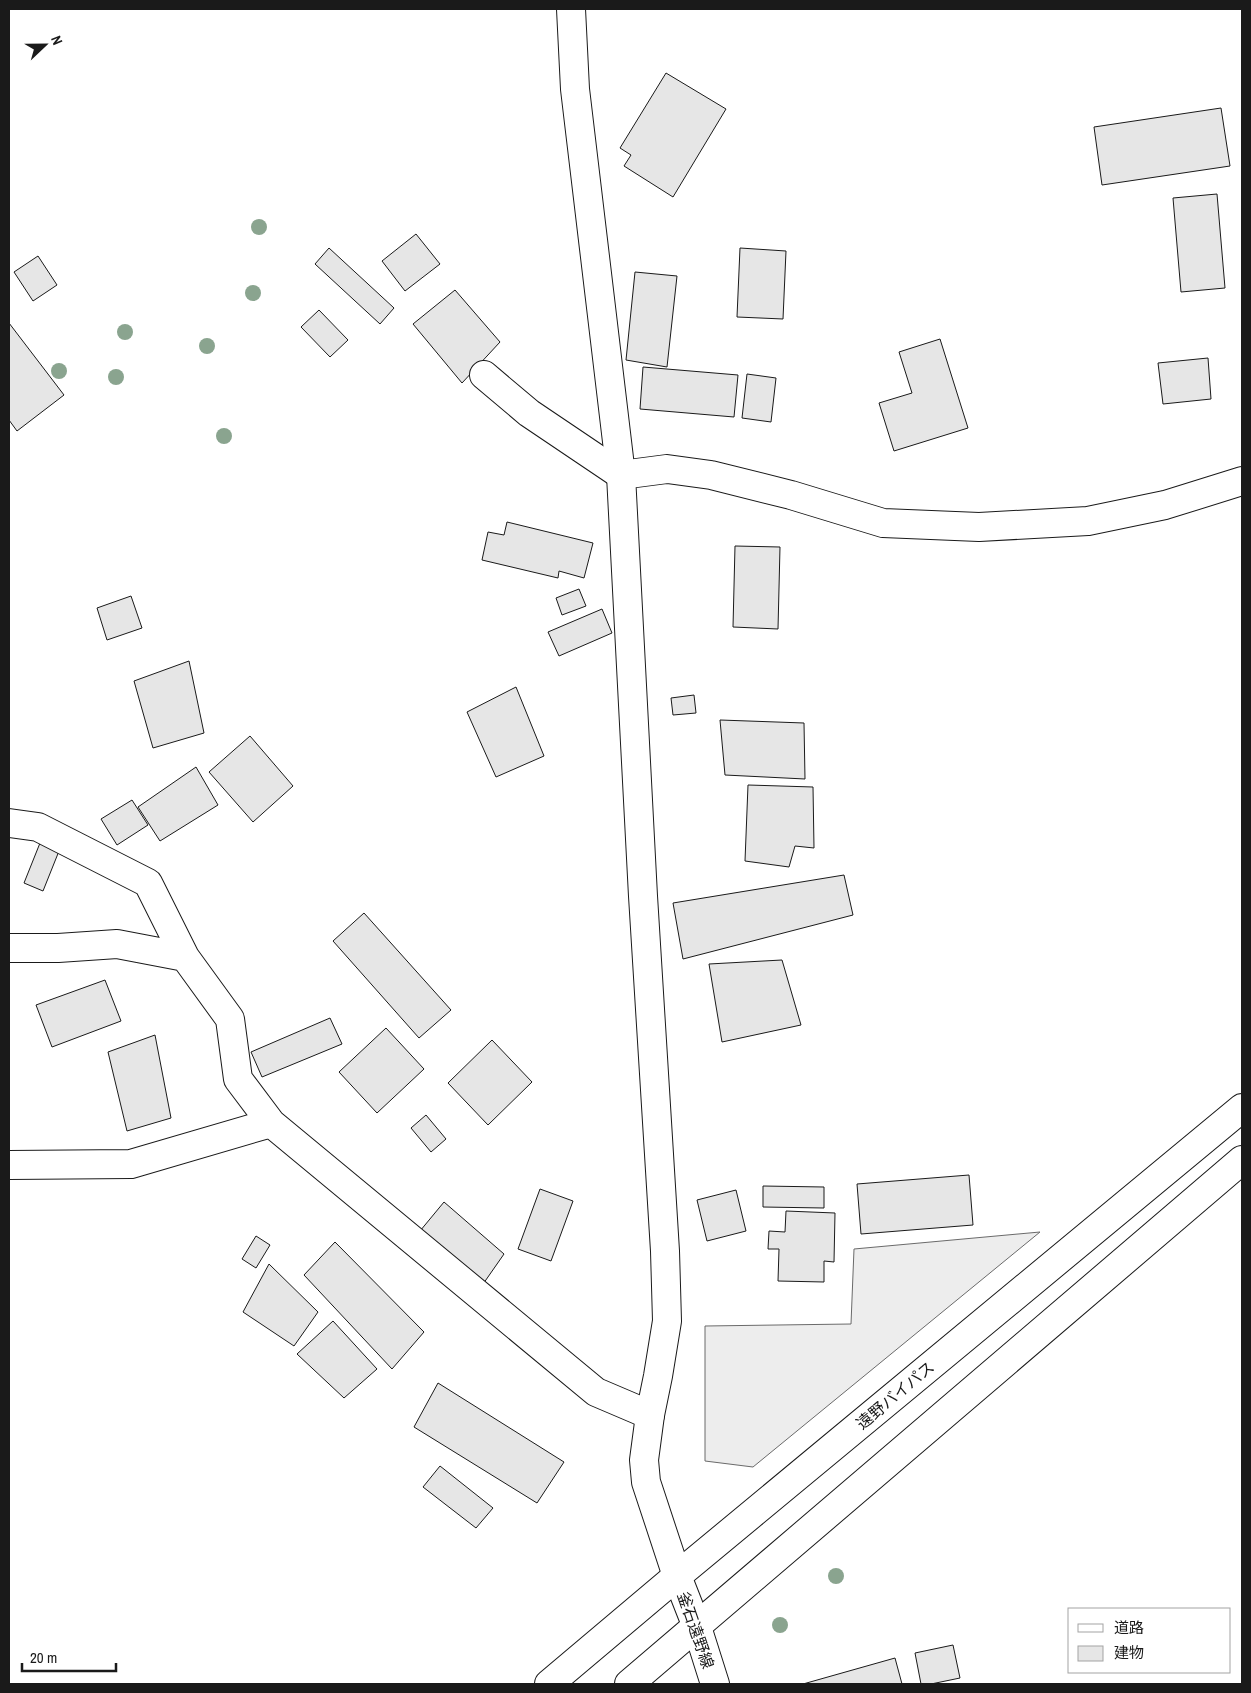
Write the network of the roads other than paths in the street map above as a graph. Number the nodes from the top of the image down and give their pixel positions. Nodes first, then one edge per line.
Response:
1 (571, 9) edge
2 (484, 375) dead end
3 (621, 475) junction
4 (1242, 482) edge
5 (9, 823) edge
6 (9, 948) edge
7 (185, 957) junction
8 (1242, 1108) edge
9 (271, 1123) junction
10 (1242, 1160) edge
11 (9, 1165) edge
12 (650, 1415) junction
13 (677, 1576) junction
14 (697, 1627) junction
15 (549, 1684) edge
16 (628, 1684) edge
17 (715, 1684) edge

1 - 3 main road, 釜石遠野線
2 - 3 main road
3 - 4 main road
3 - 12 main road, 釜石遠野線
5 - 7 main road
6 - 7 main road
7 - 9 main road
8 - 13 main road, 遠野バイパス
9 - 11 main road
9 - 12 main road
10 - 14 main road
12 - 13 main road, 釜石遠野線
13 - 14 main road, 釜石遠野線
13 - 15 main road, 遠野バイパス
14 - 16 main road
14 - 17 main road, 釜石遠野線

